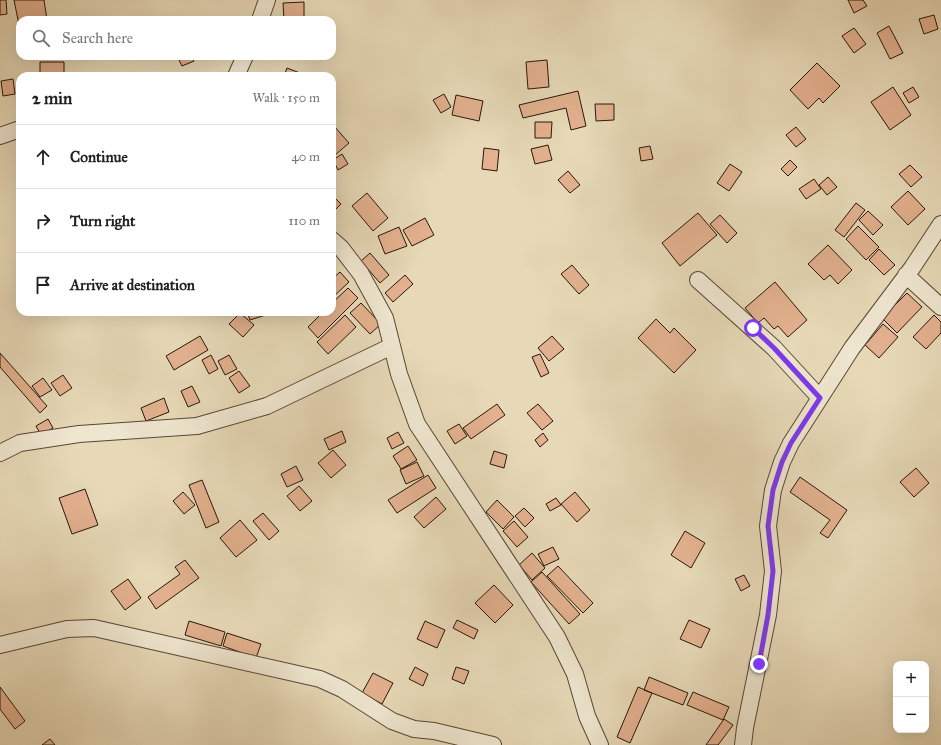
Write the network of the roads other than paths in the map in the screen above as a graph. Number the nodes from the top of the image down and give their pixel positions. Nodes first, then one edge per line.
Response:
1 (267, 0) edge
2 (261, 16) edge
3 (243, 60) edge
4 (238, 72) edge
5 (16, 130) edge
6 (0, 136) edge
7 (941, 224) edge
8 (336, 244) edge
9 (906, 275) junction
10 (698, 280) dead end
11 (941, 307) edge
12 (392, 346) junction
13 (820, 398) junction
14 (0, 453) edge
15 (0, 645) edge
16 (493, 745) edge
17 (600, 745) edge
18 (743, 745) edge

1 - 2 street
3 - 4 street
5 - 6 street
7 - 9 street
8 - 12 street
9 - 11 street
9 - 13 street
10 - 13 street
12 - 14 street
12 - 17 street
13 - 18 street
15 - 16 street

